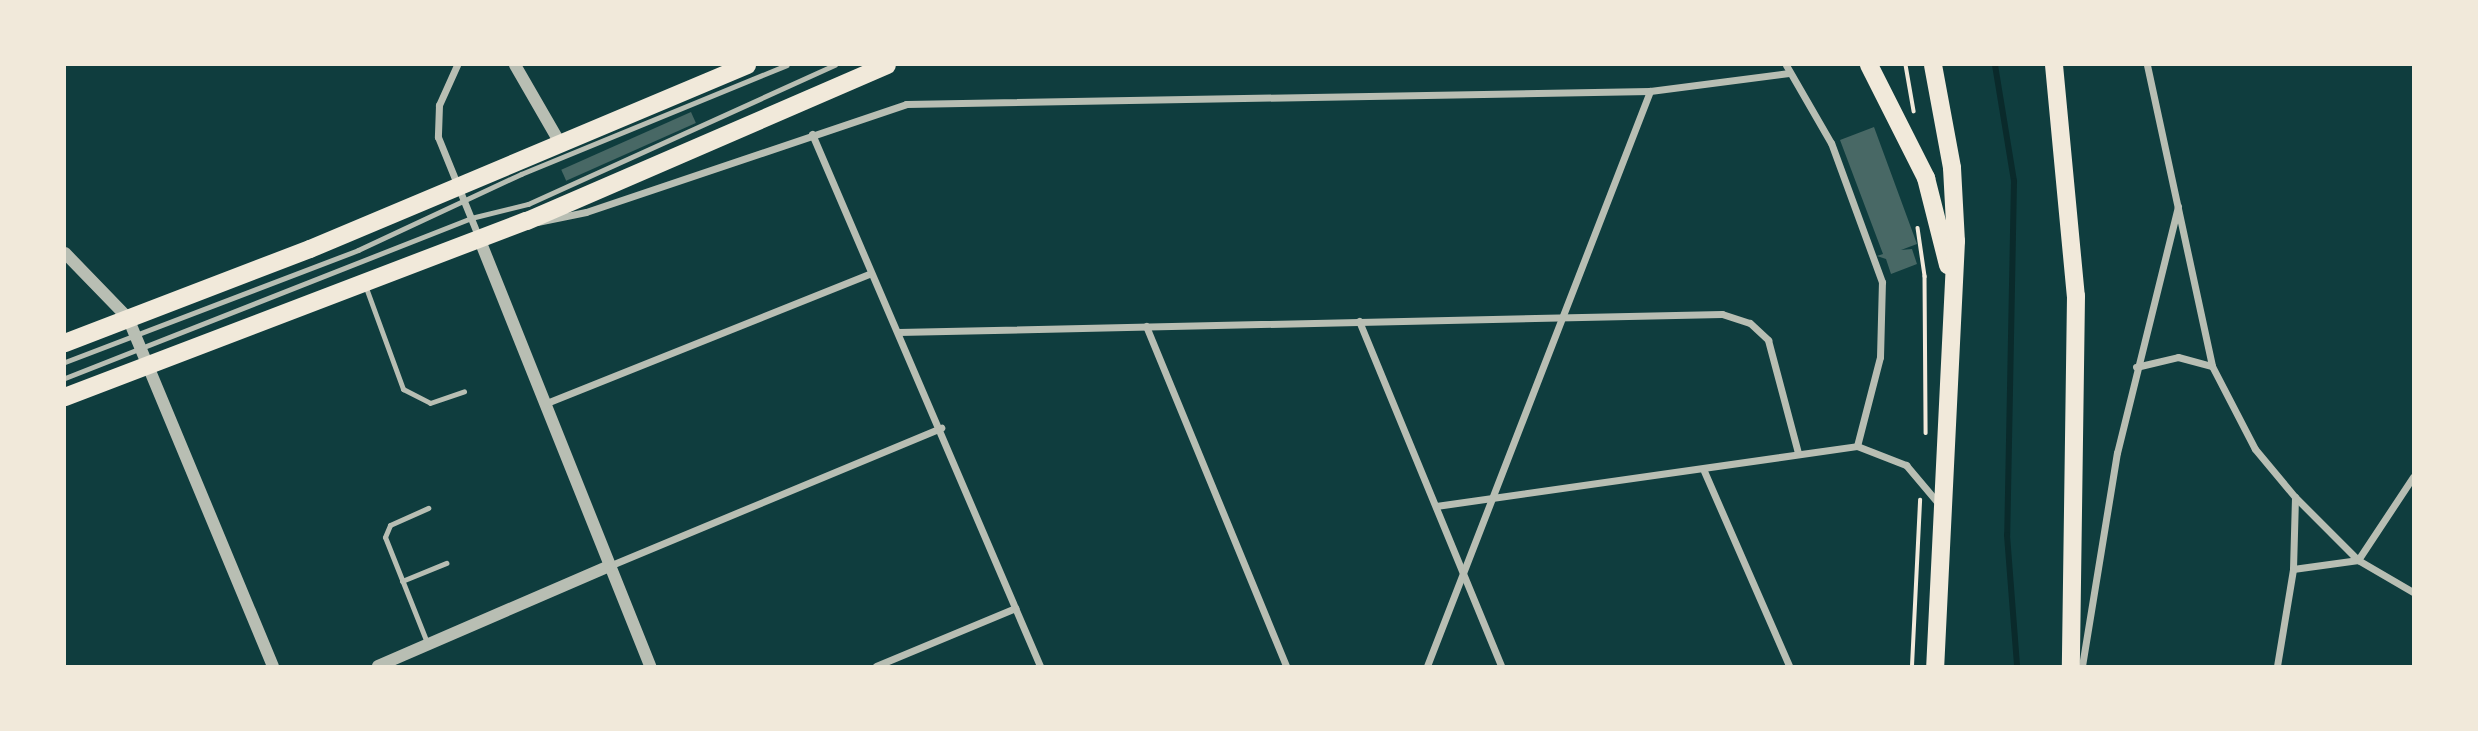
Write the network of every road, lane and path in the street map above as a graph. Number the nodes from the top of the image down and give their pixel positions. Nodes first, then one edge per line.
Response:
1 (457, 65) edge
2 (515, 65) edge
3 (747, 65) edge
4 (787, 65) edge
5 (835, 65) edge
6 (887, 65) edge
7 (1869, 65) edge
8 (1906, 65) edge
9 (1933, 65) edge
10 (2054, 65) edge
11 (2147, 65) edge
12 (1787, 69) edge
13 (1650, 91) junction
14 (812, 134) junction
15 (1910, 141) junction
16 (560, 143) junction
17 (458, 186) junction
18 (2179, 202) junction
19 (465, 203) junction
20 (1916, 215) dead end
21 (471, 218) junction
22 (527, 220) junction
23 (479, 238) junction
24 (65, 253) edge
25 (871, 273) junction
26 (364, 282) junction
27 (1955, 306) junction
28 (1359, 321) junction
29 (1562, 322) junction
30 (131, 326) junction
31 (1146, 326) junction
32 (898, 332) junction
33 (65, 343) edge
34 (141, 347) junction
35 (65, 362) edge
36 (149, 366) junction
37 (2212, 366) junction
38 (2136, 367) junction
39 (65, 378) edge
40 (464, 391) dead end
41 (65, 397) edge
42 (543, 404) junction
43 (941, 428) junction
44 (1857, 446) junction
45 (1926, 447) dead end
46 (1798, 453) junction
47 (1704, 471) junction
48 (2413, 477) edge
49 (1922, 478) junction
50 (2295, 497) junction
51 (1492, 500) junction
52 (1436, 506) junction
53 (428, 508) dead end
54 (1941, 508) junction
55 (2358, 561) junction
56 (446, 562) dead end
57 (609, 566) junction
58 (2293, 569) junction
59 (1463, 573) junction
60 (402, 581) junction
61 (2413, 592) edge
62 (1015, 608) junction
63 (428, 645) junction
64 (273, 666) edge
65 (377, 666) edge
66 (650, 666) edge
67 (876, 666) edge
68 (1040, 666) edge
69 (1286, 666) edge
70 (1427, 666) edge
71 (1501, 666) edge
72 (1789, 666) edge
73 (1912, 666) edge
74 (1935, 666) edge
75 (2071, 666) edge
76 (2082, 666) edge
77 (2277, 666) edge

1 - 17 street
2 - 16 street
3 - 16 main road
4 - 19 lane
5 - 21 lane
6 - 22 main road
7 - 15 main road
8 - 15 path
9 - 27 main road
10 - 75 main road
11 - 18 street
12 - 13 street
12 - 44 street
13 - 14 street
13 - 29 street
14 - 22 street
14 - 25 street
15 - 27 main road
16 - 17 main road
17 - 19 street
17 - 30 main road
18 - 37 street
18 - 38 street
19 - 21 street
19 - 30 lane
20 - 45 path
21 - 23 street
21 - 34 lane
22 - 23 main road
23 - 26 main road
23 - 42 street
24 - 30 street
25 - 32 street
25 - 42 street
26 - 36 main road
26 - 40 lane
27 - 54 main road
28 - 29 street
28 - 31 street
28 - 52 street
29 - 46 street
29 - 51 street
30 - 33 main road
30 - 34 street
30 - 35 lane
31 - 32 street
31 - 69 street
32 - 43 street
34 - 36 street
34 - 39 lane
36 - 41 main road
36 - 64 street
37 - 38 street
37 - 50 street
38 - 76 street
42 - 57 street
43 - 57 street
43 - 62 street
44 - 46 street
44 - 49 street
46 - 47 street
47 - 51 street
47 - 72 street
48 - 55 street
49 - 54 street
49 - 73 path
50 - 55 street
50 - 58 street
51 - 52 street
51 - 59 street
52 - 59 street
53 - 60 lane
54 - 74 main road
55 - 58 street
55 - 61 street
56 - 60 lane
57 - 63 street
57 - 66 street
58 - 77 street
59 - 70 street
59 - 71 street
60 - 63 lane
62 - 67 street
62 - 68 street
63 - 65 street

